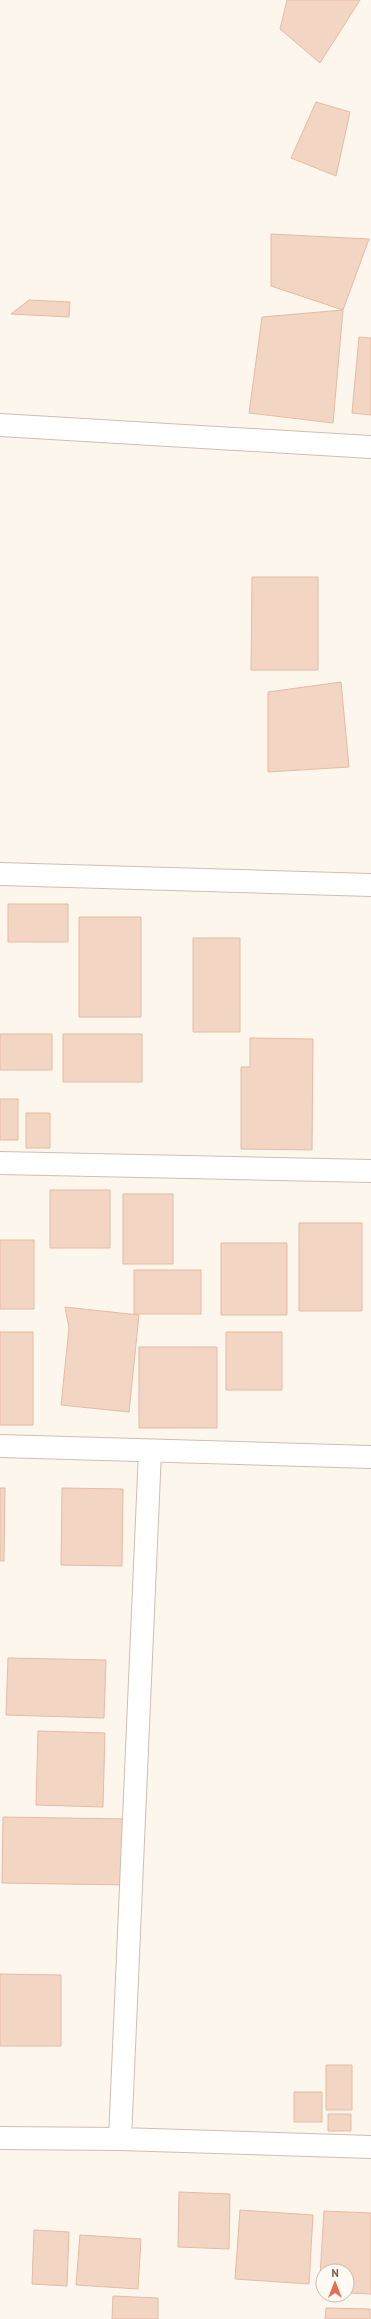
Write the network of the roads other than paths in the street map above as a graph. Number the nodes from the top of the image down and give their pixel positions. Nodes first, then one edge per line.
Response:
1 (0, 425) edge
2 (371, 447) edge
3 (0, 874) edge
4 (371, 885) edge
5 (0, 1163) edge
6 (371, 1171) edge
7 (0, 1446) edge
8 (150, 1451) junction
9 (371, 1457) edge
10 (0, 2138) edge
11 (120, 2138) junction
12 (371, 2147) edge

1 - 2 street
3 - 4 street
5 - 6 street
7 - 8 street
8 - 9 street
8 - 11 street
10 - 11 street
11 - 12 street

